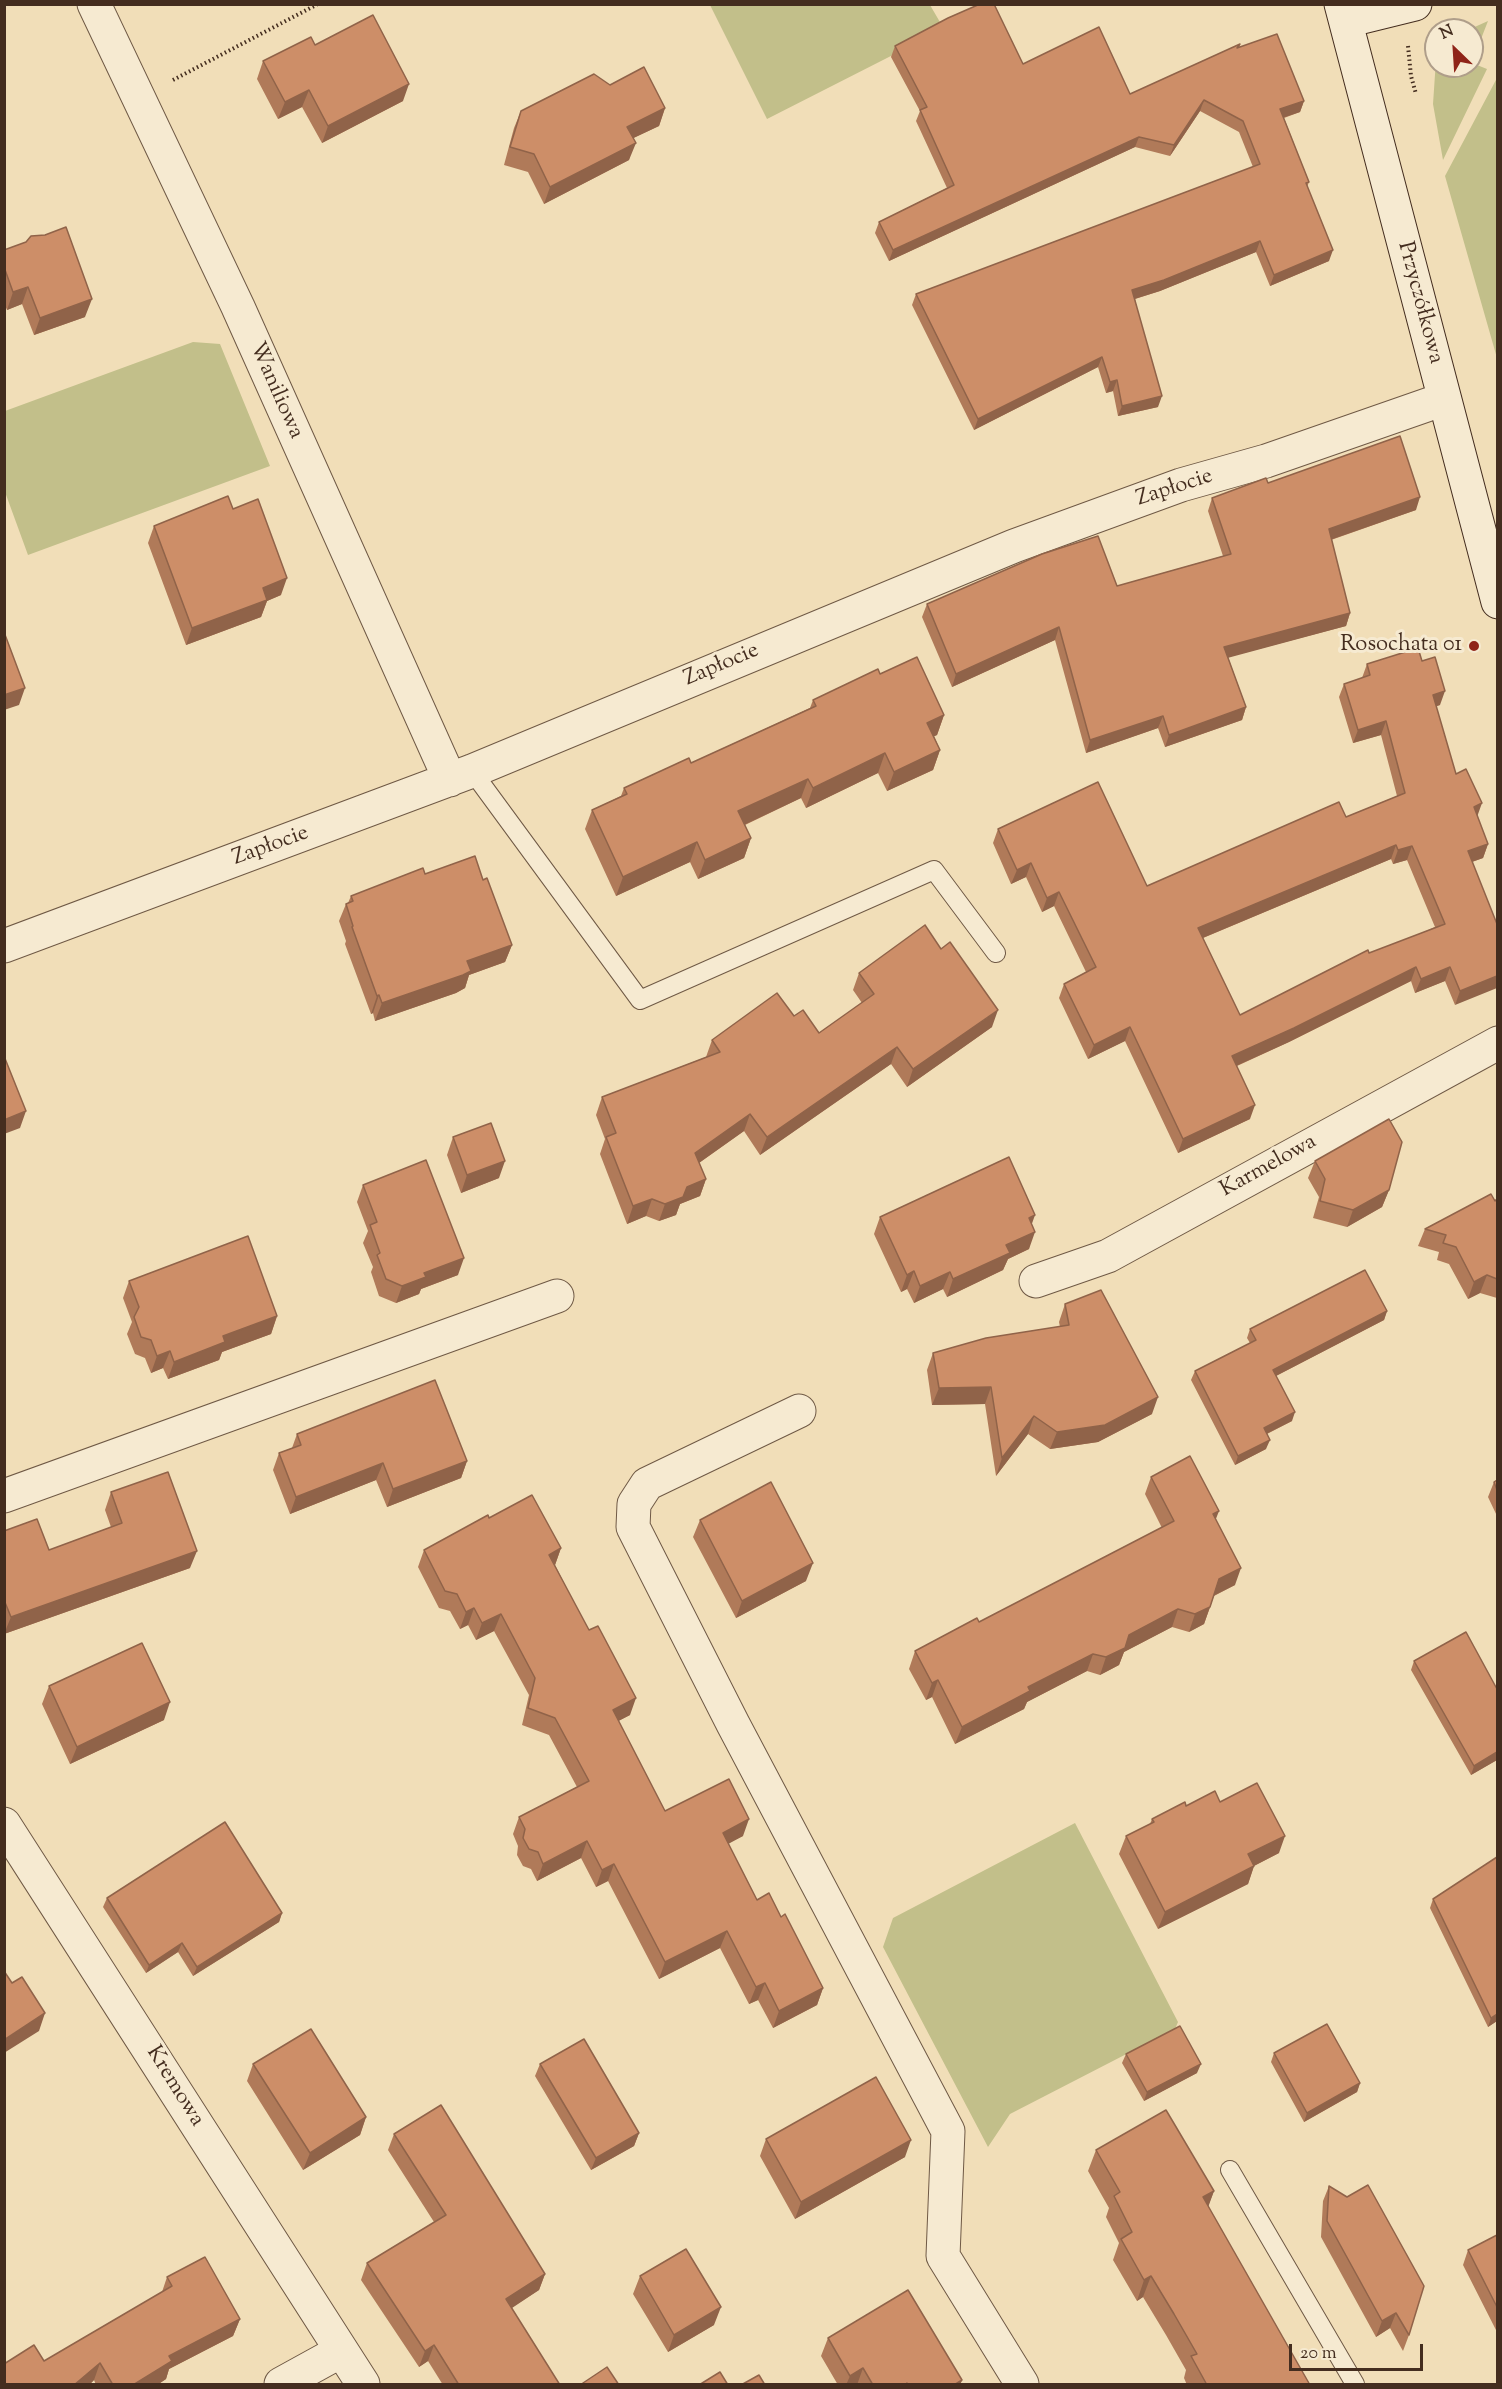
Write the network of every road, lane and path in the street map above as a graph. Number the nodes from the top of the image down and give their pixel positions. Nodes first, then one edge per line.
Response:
1 (94, 4) edge
2 (318, 4) edge
3 (1415, 4) edge
4 (1343, 13) edge
5 (1408, 39) dead end
6 (1416, 94) dead end
7 (138, 98) junction
8 (1444, 399) junction
9 (1497, 602) edge
10 (461, 776) junction
11 (4, 946) edge
12 (996, 953) dead end
13 (1497, 1043) edge
14 (1036, 1281) dead end
15 (557, 1296) dead end
16 (799, 1411) dead end
17 (4, 1496) edge
18 (4, 1824) edge
19 (1230, 2170) dead end
20 (341, 2351) junction
21 (281, 2385) edge
22 (363, 2385) edge
23 (1022, 2385) edge
24 (1355, 2385) edge

1 - 7 street, Waniliowa
2 - 7 path
3 - 4 street
4 - 8 street, Przyczółkowa
5 - 6 path
7 - 10 street, Waniliowa
8 - 9 street, Przyczółkowa
8 - 10 street, Zapłocie
10 - 11 street, Zapłocie
10 - 12 lane
13 - 14 street, Karmelowa
15 - 17 street
16 - 23 street
18 - 20 street, Kremowa
19 - 24 lane
20 - 21 street
20 - 22 street, Kremowa

